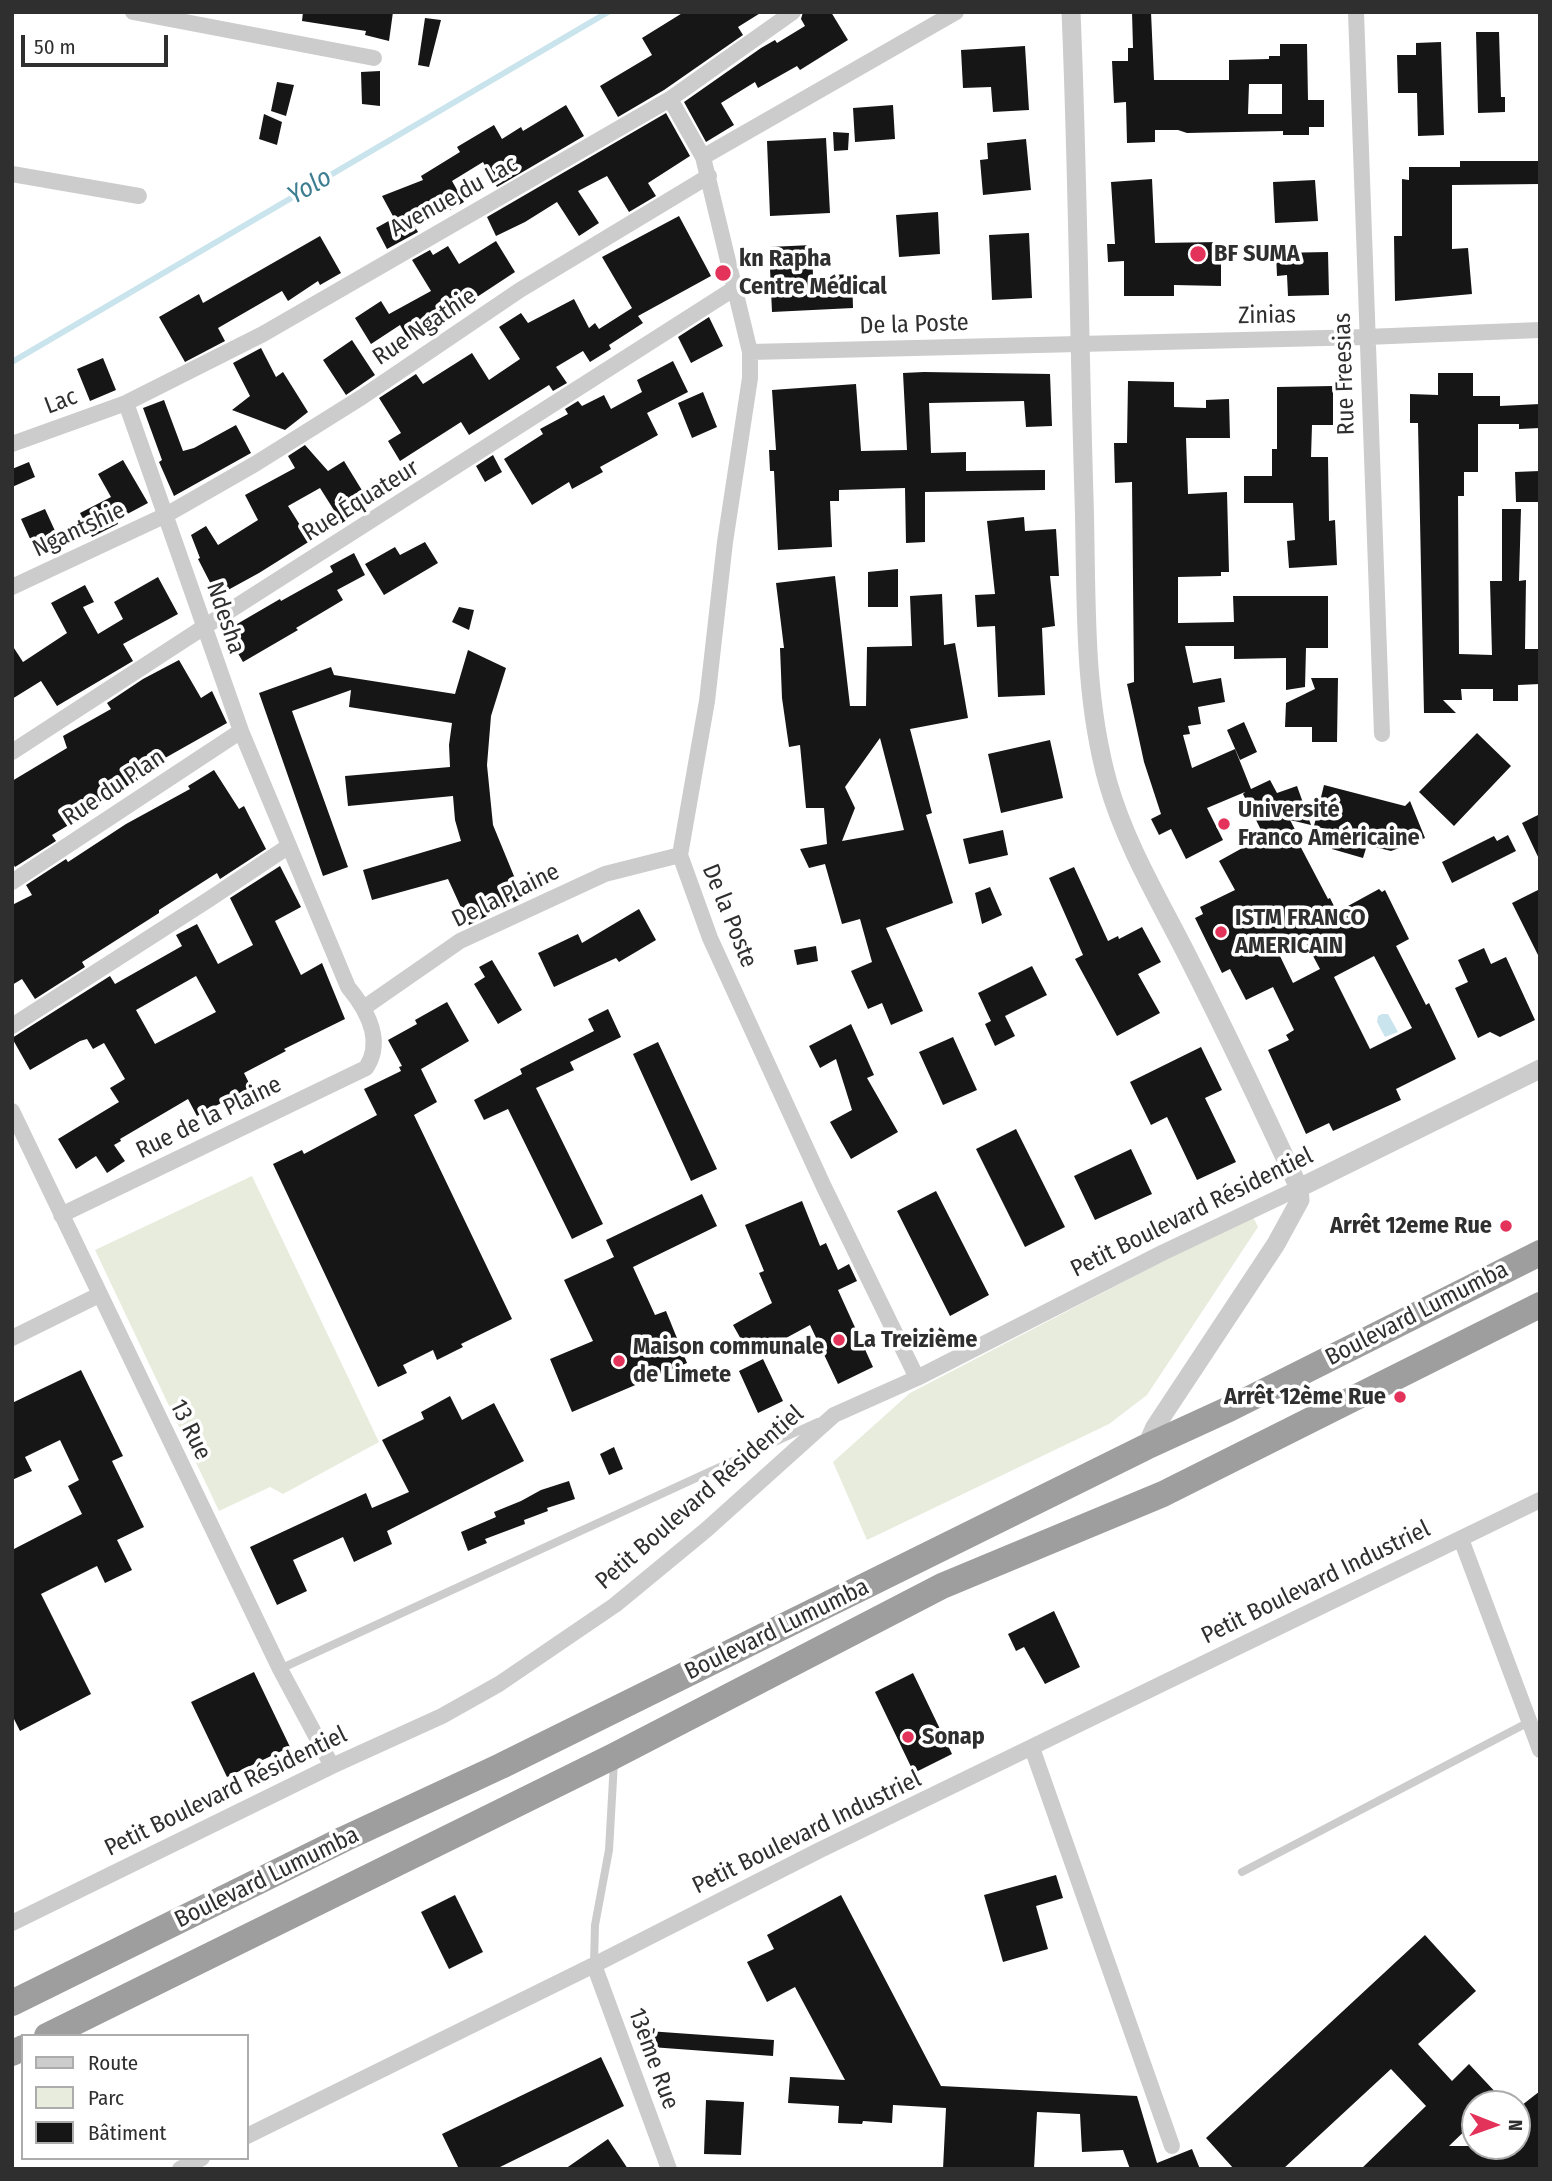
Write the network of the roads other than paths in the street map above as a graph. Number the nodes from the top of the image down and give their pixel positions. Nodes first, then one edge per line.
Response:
1 (133, 12) edge
2 (793, 12) edge
3 (956, 12) edge
4 (1071, 12) edge
5 (1356, 12) edge
6 (374, 58) dead end
7 (670, 99) junction
8 (703, 157) junction
9 (12, 174) edge
10 (709, 176) junction
11 (139, 196) dead end
12 (735, 288) junction
13 (1540, 330) edge
14 (1366, 337) junction
15 (1079, 342) junction
16 (750, 352) junction
17 (126, 404) junction
18 (12, 444) edge
19 (166, 514) junction
20 (12, 587) edge
21 (204, 627) junction
22 (241, 731) junction
23 (1382, 734) dead end
24 (12, 752) edge
25 (289, 846) junction
26 (680, 855) junction
27 (12, 882) edge
28 (365, 1007) junction
29 (12, 1026) edge
30 (373, 1057) joint
31 (1540, 1069) edge
32 (12, 1111) edge
33 (1299, 1188) junction
34 (61, 1215) junction
35 (1540, 1252) edge
36 (99, 1295) junction
37 (1540, 1305) edge
38 (12, 1338) edge
39 (916, 1378) junction
40 (834, 1415) junction
41 (1146, 1447) junction
42 (1540, 1500) edge
43 (1461, 1539) junction
44 (280, 1669) junction
45 (1529, 1722) junction
46 (1032, 1748) junction
47 (1540, 1751) edge
48 (614, 1756) junction
49 (332, 1766) junction
50 (1242, 1872) dead end
51 (12, 1923) edge
52 (594, 1965) junction
53 (12, 2003) edge
54 (51, 2034) edge
55 (248, 2136) edge
56 (1171, 2146) dead end
57 (198, 2160) edge
58 (180, 2169) edge
59 (668, 2169) edge

1 - 6 street
2 - 7 street, Avenue du Lac
3 - 8 street
4 - 15 street
5 - 14 street, Rue Freesias
7 - 8 street, De la Poste
7 - 17 street, Avenue du Lac
8 - 10 street, De la Poste
9 - 11 street
10 - 12 street, De la Poste
10 - 19 street, Rue Ngathie
12 - 16 street, De la Poste
12 - 21 street, Rue Équateur
13 - 14 street, Zinias
14 - 15 street, Zinias
14 - 23 street, Rue Freesias
15 - 16 street, De la Poste
15 - 33 street
16 - 26 street, De la Poste
17 - 18 street, Lac
17 - 19 street, Ndesha
19 - 20 street, Ngantshie
19 - 21 street, Ndesha
21 - 22 street, Ndesha
21 - 24 street, Rue Équateur
22 - 25 street, Ndesha
22 - 27 street, Rue du Plan
25 - 28 street, Ndesha
25 - 29 street
26 - 28 street, De la Plaine
26 - 39 street, De la Poste
28 - 30 street, Ndesha
30 - 34 street, Rue de la Plaine
31 - 33 street, Petit Boulevard Résidentiel
32 - 34 street, 13 Rue
33 - 39 street, Petit Boulevard Résidentiel
33 - 41 street
34 - 36 street, 13 Rue
35 - 41 highway, Boulevard Lumumba
36 - 38 street
36 - 44 street, 13 Rue
37 - 48 highway, Boulevard Lumumba
39 - 40 street, Petit Boulevard Résidentiel
40 - 44 lane
40 - 49 street, Petit Boulevard Résidentiel
41 - 53 highway, Boulevard Lumumba
42 - 43 street, Petit Boulevard Industriel
43 - 45 street
43 - 46 street, Petit Boulevard Industriel
44 - 49 street, 13 Rue
45 - 47 street
45 - 50 lane
46 - 52 street, Petit Boulevard Industriel
46 - 56 street
48 - 52 lane
48 - 54 highway, Boulevard Lumumba
49 - 51 street, Petit Boulevard Résidentiel
52 - 55 street, Petit Boulevard Industriel
52 - 59 street, 13ème Rue
57 - 58 street

